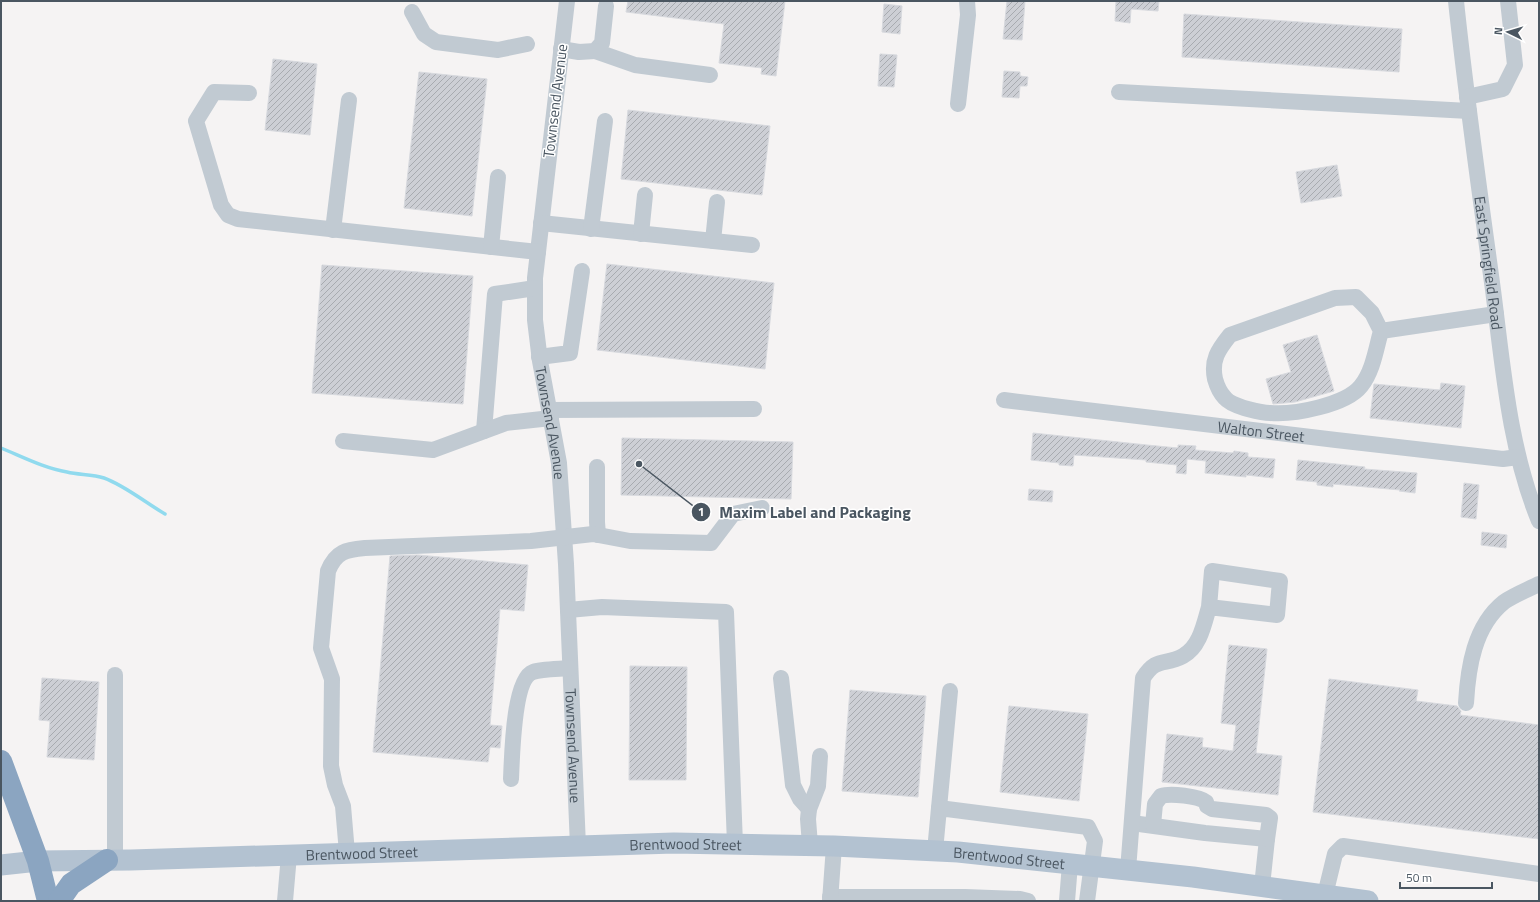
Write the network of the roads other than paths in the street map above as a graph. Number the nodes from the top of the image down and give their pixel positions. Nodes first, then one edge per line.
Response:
1 (567, 1) edge
2 (967, 1) edge
3 (1456, 1) edge
4 (1508, 1) edge
5 (606, 6) dead end
6 (412, 12) dead end
7 (527, 44) dead end
8 (561, 49) junction
9 (595, 52) junction
10 (710, 75) dead end
11 (1119, 92) dead end
12 (249, 93) dead end
13 (349, 100) dead end
14 (958, 104) dead end
15 (1468, 104) junction
16 (605, 121) dead end
17 (498, 177) dead end
18 (645, 195) dead end
19 (717, 202) dead end
20 (541, 224) junction
21 (592, 229) junction
22 (333, 230) junction
23 (641, 234) junction
24 (714, 241) junction
25 (752, 245) dead end
26 (491, 247) junction
27 (538, 252) junction
28 (582, 271) dead end
29 (535, 288) junction
30 (1496, 314) junction
31 (1380, 331) junction
32 (539, 357) junction
33 (1004, 400) dead end
34 (754, 409) dead end
35 (550, 414) junction
36 (484, 432) junction
37 (343, 441) dead end
38 (1518, 457) junction
39 (597, 467) dead end
40 (762, 508) dead end
41 (1539, 521) edge
42 (598, 535) junction
43 (564, 538) junction
44 (1539, 584) edge
45 (1209, 607) junction
46 (568, 610) junction
47 (570, 668) junction
48 (115, 675) dead end
49 (781, 678) dead end
50 (950, 691) dead end
51 (1466, 703) dead end
52 (820, 756) dead end
53 (1, 762) edge
54 (511, 779) dead end
55 (939, 808) junction
56 (810, 809) junction
57 (1132, 823) junction
58 (1153, 825) junction
59 (1267, 839) junction
60 (735, 844) junction
61 (578, 846) junction
62 (810, 846) junction
63 (834, 846) junction
64 (935, 851) junction
65 (347, 853) junction
66 (289, 855) junction
67 (111, 860) junction
68 (38, 861) junction
69 (1, 864) edge
70 (1070, 864) junction
71 (1091, 866) junction
72 (1128, 870) junction
73 (1539, 874) edge
74 (1262, 886) junction
75 (1321, 897) edge
76 (830, 899) edge
77 (956, 899) edge
78 (48, 901) edge
79 (59, 901) edge
80 (285, 901) edge
81 (1028, 901) edge
82 (1067, 901) edge
83 (1087, 901) edge
84 (1368, 901) edge

1 - 8 street, Townsend Avenue
2 - 14 street
3 - 15 street, East Springfield Road
4 - 15 street
5 - 9 street
6 - 7 street
8 - 9 street
8 - 20 street, Townsend Avenue
9 - 10 street
11 - 15 street
12 - 22 street
13 - 22 street
15 - 30 street, East Springfield Road
16 - 21 street
17 - 26 street
18 - 23 street
19 - 24 street
20 - 21 street
20 - 27 street, Townsend Avenue
21 - 23 street
22 - 26 street
23 - 24 street
24 - 25 street
26 - 27 street
27 - 29 street, Townsend Avenue
28 - 32 street
29 - 32 street, Townsend Avenue
29 - 36 street
30 - 31 street
30 - 38 street, East Springfield Road
31 - 31 street
32 - 35 street, Townsend Avenue
33 - 38 street, Walton Street
34 - 35 street
35 - 36 street
35 - 43 street, Townsend Avenue
36 - 37 street
38 - 41 street, East Springfield Road
39 - 42 street
40 - 42 street
42 - 43 street
43 - 46 street, Townsend Avenue
43 - 65 street
44 - 51 street
45 - 45 street
45 - 57 street
46 - 47 street, Townsend Avenue
46 - 60 street
47 - 54 street
47 - 61 street, Townsend Avenue
48 - 67 street
49 - 56 street
50 - 55 street
52 - 56 street
53 - 68 highway
55 - 64 street
55 - 71 street
56 - 62 street
57 - 58 street
57 - 72 street
58 - 59 street
58 - 59 street
59 - 74 street
60 - 61 main road, Brentwood Street
60 - 62 main road, Brentwood Street
61 - 65 main road, Brentwood Street
62 - 63 main road, Brentwood Street
63 - 64 main road, Brentwood Street
63 - 76 street
64 - 70 main road, Brentwood Street
65 - 66 main road, Brentwood Street
66 - 67 main road, Brentwood Street
66 - 80 street
67 - 68 main road, Brentwood Street
67 - 79 highway
68 - 69 main road, Brentwood Street
68 - 78 highway
70 - 71 main road, Brentwood Street
70 - 82 street
71 - 72 main road, Brentwood Street
71 - 83 street
72 - 74 main road, Brentwood Street
73 - 75 street
74 - 75 main road, Brentwood Street
75 - 84 main road, Brentwood Street
76 - 77 street
77 - 81 street

